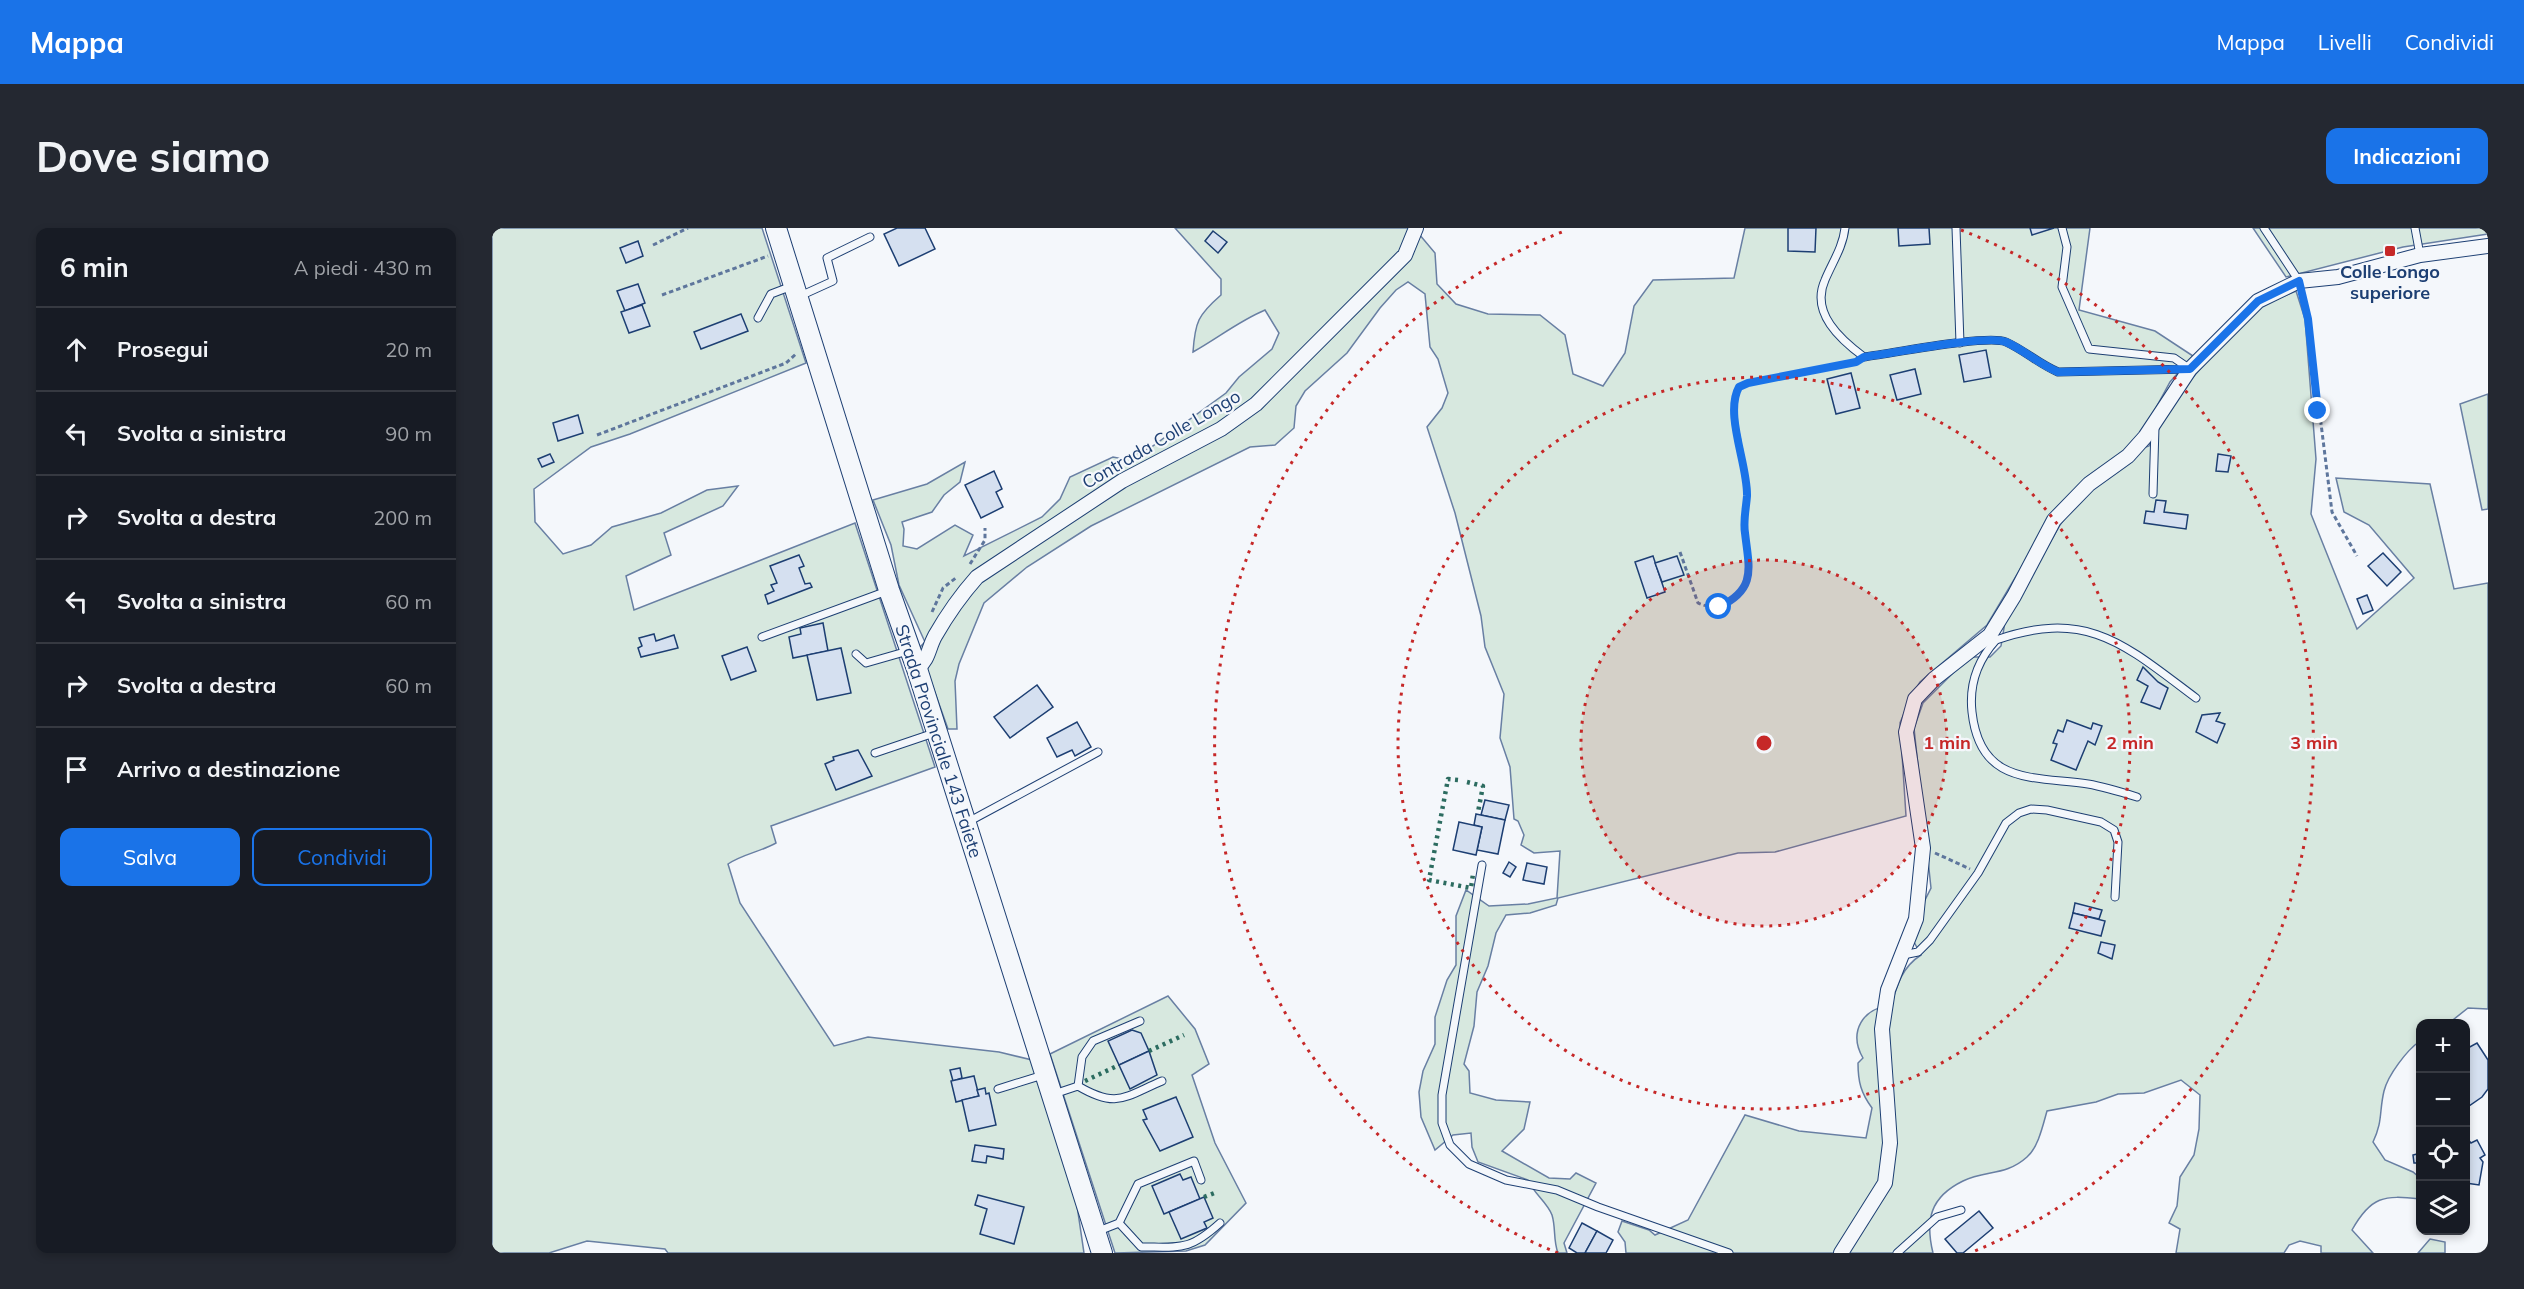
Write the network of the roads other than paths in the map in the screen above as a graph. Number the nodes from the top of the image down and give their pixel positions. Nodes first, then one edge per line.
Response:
1 (776, 228) edge
2 (1416, 228) edge
3 (1845, 228) edge
4 (1956, 228) edge
5 (2062, 228) edge
6 (2264, 228) edge
7 (2415, 228) edge
8 (870, 237) dead end
9 (2488, 246) edge
10 (2420, 255) junction
11 (2299, 281) junction
12 (796, 291) junction
13 (758, 318) dead end
14 (1960, 343) junction
15 (2190, 369) junction
16 (2155, 422) junction
17 (2152, 494) dead end
18 (889, 590) junction
19 (762, 637) dead end
20 (1993, 638) junction
21 (910, 650) junction
22 (856, 654) dead end
23 (917, 669) junction
24 (2196, 698) dead end
25 (937, 732) junction
26 (1098, 752) dead end
27 (875, 753) dead end
28 (2137, 797) dead end
29 (966, 823) junction
30 (1482, 865) dead end
31 (2115, 897) dead end
32 (1903, 955) junction
33 (1140, 1021) dead end
34 (1045, 1074) junction
35 (1162, 1081) dead end
36 (1078, 1086) junction
37 (998, 1089) dead end
38 (1052, 1094) junction
39 (1201, 1180) dead end
40 (1961, 1210) dead end
41 (1119, 1223) junction
42 (1220, 1223) dead end
43 (1096, 1232) junction
44 (1102, 1253) edge
45 (1729, 1253) edge
46 (1841, 1253) edge
47 (1898, 1253) edge

1 - 12 main road, Strada Provinciale 143 Faiete
2 - 23 street, Contrada Colle Longo
3 - 14 lane
4 - 14 lane
5 - 15 lane
6 - 11 lane
7 - 10 lane
8 - 12 lane
9 - 10 street
10 - 11 street
11 - 15 street
12 - 13 lane
12 - 18 main road, Strada Provinciale 143 Faiete
14 - 15 lane
15 - 16 street
16 - 17 lane
16 - 20 street
18 - 19 lane
18 - 21 main road, Strada Provinciale 143 Faiete
20 - 24 lane
20 - 28 lane
20 - 32 street
21 - 22 lane
21 - 23 main road, Strada Provinciale 143 Faiete
23 - 25 main road, Strada Provinciale 143 Faiete
25 - 27 lane
25 - 29 main road, Strada Provinciale 143 Faiete
26 - 29 lane
29 - 34 main road, Strada Provinciale 143 Faiete
30 - 45 lane
31 - 32 lane
32 - 46 street
33 - 36 lane
34 - 37 lane
34 - 38 main road, Strada Provinciale 143 Faiete
35 - 36 lane
36 - 38 lane
38 - 43 main road, Strada Provinciale 143 Faiete
39 - 41 lane
40 - 47 lane
41 - 42 lane
41 - 43 lane
43 - 44 main road, Strada Provinciale 143 Faiete

